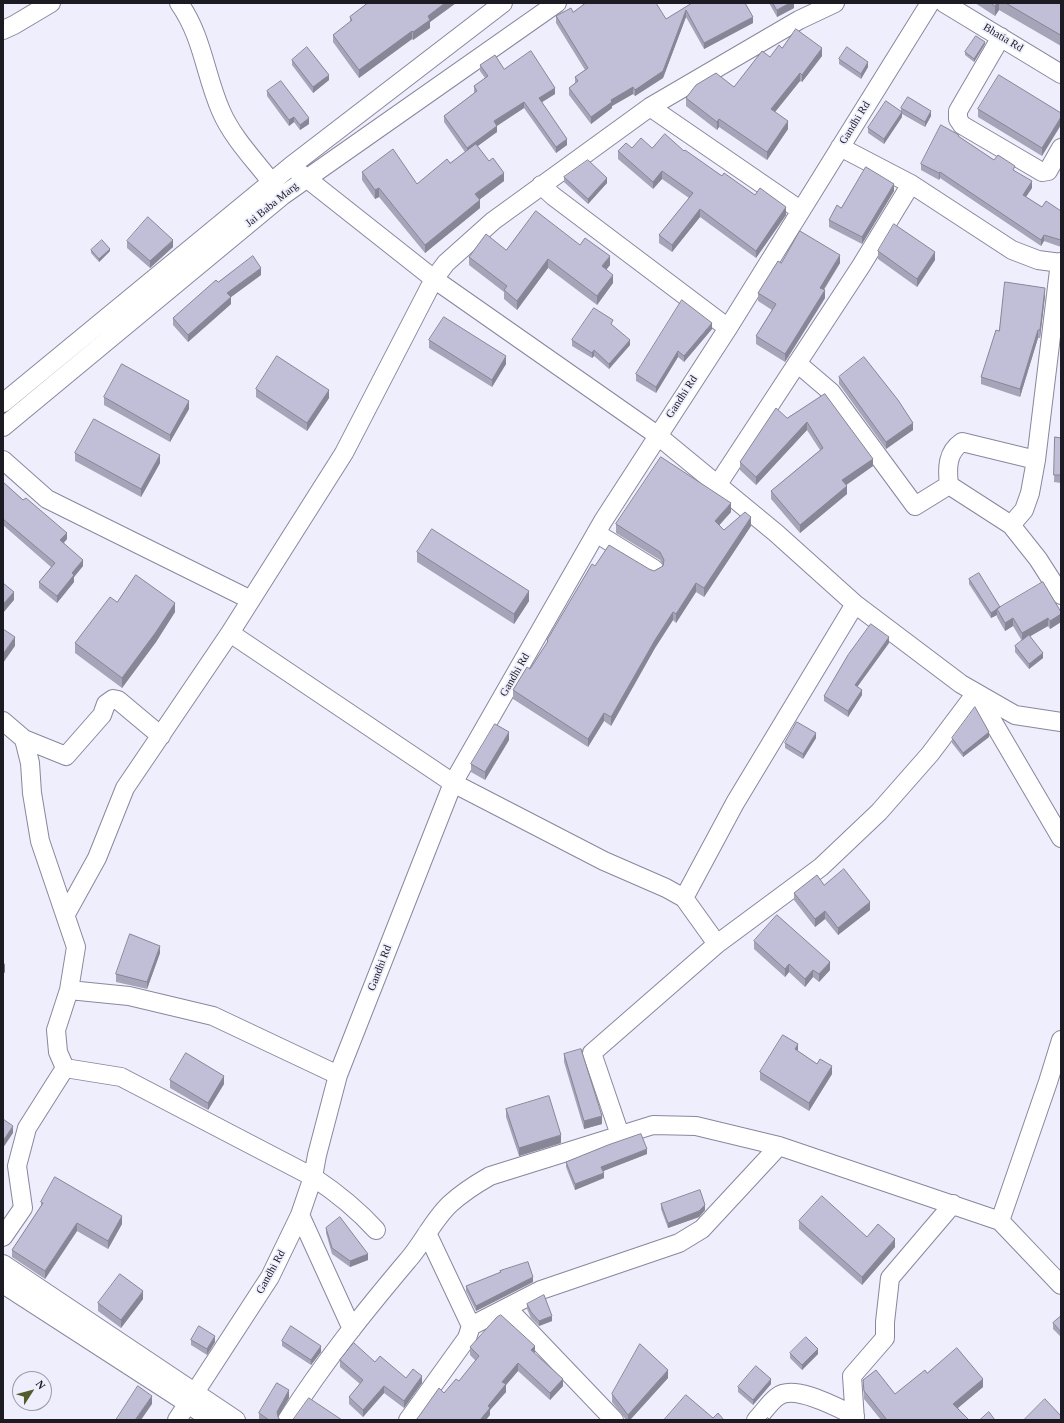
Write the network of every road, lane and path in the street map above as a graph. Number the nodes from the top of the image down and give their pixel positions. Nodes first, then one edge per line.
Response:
1 (51, 3) edge
2 (179, 3) edge
3 (503, 3) edge
4 (557, 3) edge
5 (835, 3) edge
6 (930, 3) edge
7 (944, 3) edge
8 (3, 30) edge
9 (1001, 37) junction
10 (1061, 74) edge
11 (650, 106) junction
12 (840, 147) junction
13 (1061, 148) edge
14 (291, 166) junction
15 (306, 179) junction
16 (541, 184) junction
17 (911, 184) junction
18 (277, 189) junction
19 (800, 210) junction
20 (1060, 263) edge
21 (434, 279) junction
22 (728, 328) junction
23 (797, 363) junction
24 (43, 381) junction
25 (3, 403) edge
26 (3, 427) edge
27 (657, 435) junction
28 (3, 460) edge
29 (1036, 460) junction
30 (718, 484) junction
31 (949, 485) junction
32 (1010, 525) junction
33 (596, 533) junction
34 (654, 569) edge
35 (1061, 595) edge
36 (251, 600) junction
37 (855, 604) junction
38 (230, 633) junction
39 (976, 693) junction
40 (3, 721) edge
41 (1061, 722) edge
42 (161, 736) junction
43 (24, 739) junction
44 (453, 783) junction
45 (1061, 838) edge
46 (684, 898) junction
47 (66, 914) junction
48 (717, 944) junction
49 (69, 990) junction
50 (1061, 1040) edge
51 (65, 1068) junction
52 (338, 1076) junction
53 (620, 1136) junction
54 (779, 1146) junction
55 (313, 1177) junction
56 (953, 1204) junction
57 (300, 1215) junction
58 (1000, 1221) junction
59 (376, 1230) dead end
60 (427, 1233) junction
61 (3, 1237) edge
62 (3, 1264) edge
63 (3, 1284) edge
64 (1061, 1285) edge
65 (507, 1308) junction
66 (471, 1326) junction
67 (352, 1329) junction
68 (191, 1397) junction
69 (855, 1418) edge
70 (177, 1420) edge
71 (211, 1420) edge
72 (236, 1420) edge
73 (287, 1420) edge
74 (408, 1420) edge
75 (614, 1420) edge
76 (756, 1420) edge

1 - 8 street
2 - 18 street
3 - 14 street, Jai Baba Marg
4 - 15 street, Jai Baba Marg
5 - 11 street
6 - 12 street, Gandhi Rd
7 - 9 street, Bhatia Rd
9 - 10 street, Bhatia Rd
9 - 13 street
11 - 16 street
11 - 19 street
12 - 17 street
12 - 19 street, Gandhi Rd
14 - 15 street
14 - 18 street, Jai Baba Marg
15 - 18 street, Jai Baba Marg
15 - 21 street
16 - 21 street
16 - 22 street
17 - 20 street
17 - 23 street
18 - 24 street, Jai Baba Marg
19 - 22 street, Gandhi Rd
20 - 29 street
21 - 27 street
21 - 36 street
22 - 27 street, Gandhi Rd
23 - 30 street
23 - 31 street
24 - 25 street, Jai Baba Marg
24 - 26 street, Jai Baba Marg
27 - 30 street
27 - 33 street, Gandhi Rd
28 - 36 street
29 - 31 street
29 - 32 street
30 - 37 street
31 - 32 street
32 - 35 street
33 - 34 street
33 - 44 street, Gandhi Rd
36 - 38 street
37 - 39 street
37 - 46 street
38 - 42 street
38 - 44 street
39 - 41 street
39 - 45 street
39 - 48 street
40 - 43 street
42 - 43 street
42 - 47 street
43 - 47 street
44 - 46 street
44 - 52 street, Gandhi Rd
46 - 48 street
47 - 49 street
48 - 53 street
49 - 51 street
49 - 52 street
50 - 58 street
51 - 55 street
51 - 61 street
52 - 55 street, Gandhi Rd
53 - 54 street
53 - 60 street
54 - 56 street
54 - 65 street
55 - 57 street, Gandhi Rd
55 - 59 street
56 - 58 street
56 - 69 street
57 - 67 street
57 - 68 street, Gandhi Rd
58 - 64 street
60 - 66 street
60 - 67 street
62 - 68 street
63 - 68 street
65 - 66 street
65 - 75 street
66 - 74 street
67 - 73 street
68 - 70 street, Gandhi Rd
68 - 71 street
68 - 72 street
69 - 76 street

